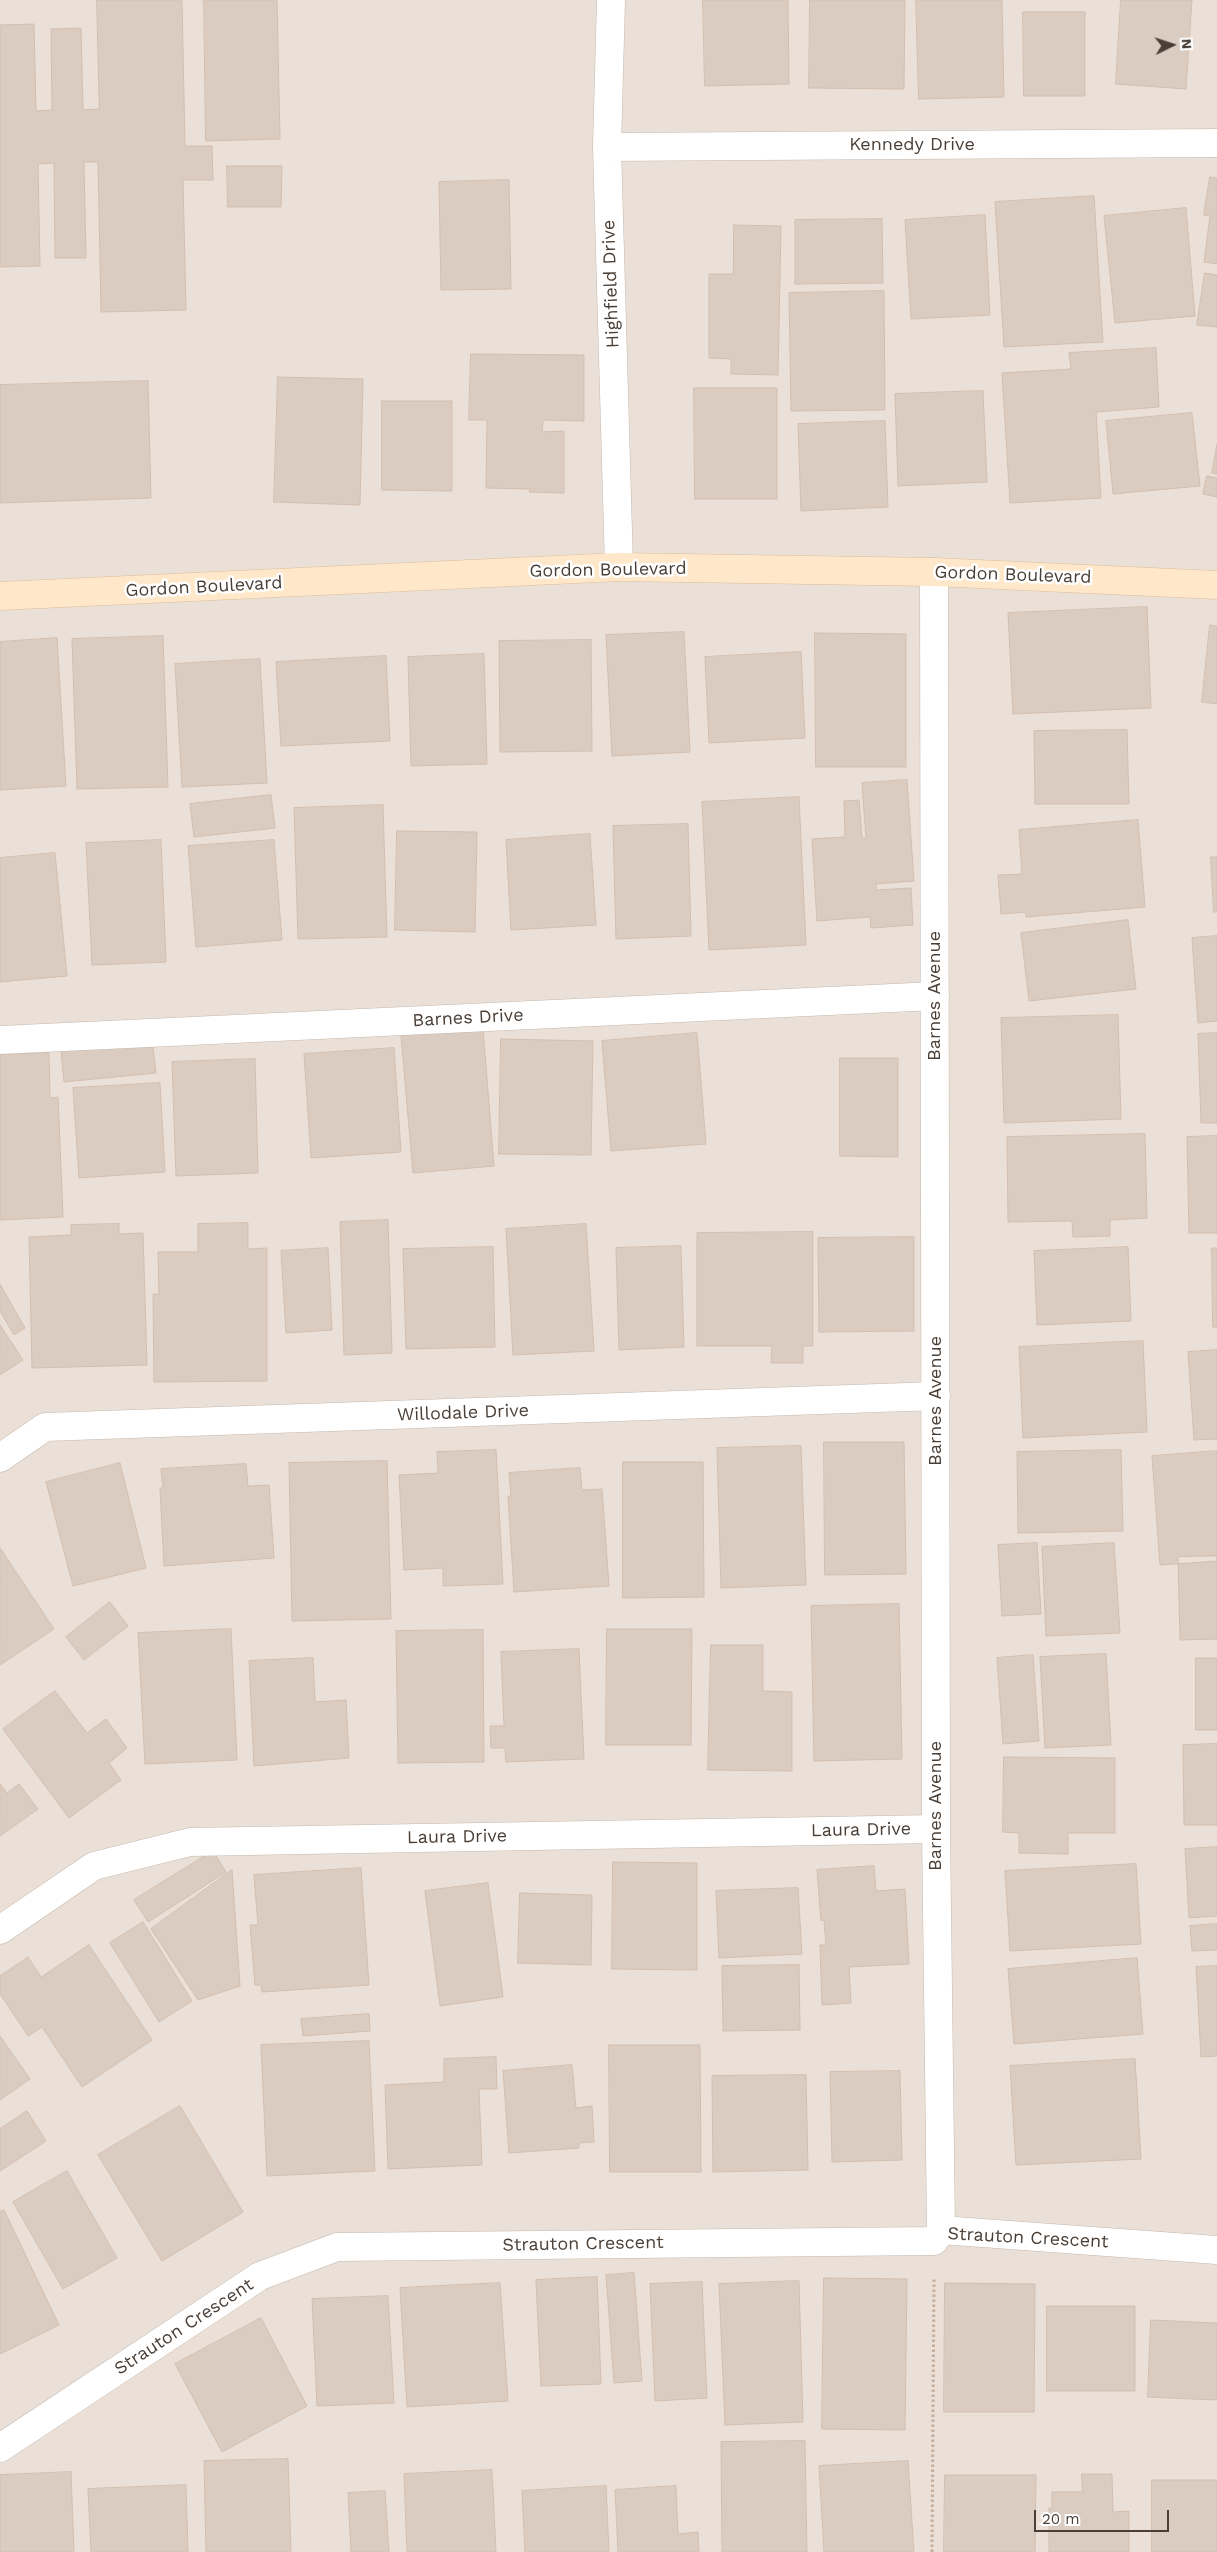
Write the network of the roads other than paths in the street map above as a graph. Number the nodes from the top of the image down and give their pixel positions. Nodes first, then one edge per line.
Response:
1 (611, 0) edge
2 (1217, 143) edge
3 (608, 147) junction
4 (619, 567) junction
5 (934, 572) junction
6 (1217, 584) edge
7 (0, 596) edge
8 (935, 996) junction
9 (0, 1040) edge
10 (936, 1396) junction
11 (0, 1458) edge
12 (936, 1829) junction
13 (0, 1930) edge
14 (938, 2236) junction
15 (1217, 2250) edge
16 (0, 2448) edge

1 - 3 street, Highfield Drive
2 - 3 street, Kennedy Drive
3 - 4 street, Highfield Drive
4 - 5 street, Gordon Boulevard
4 - 7 street, Gordon Boulevard
5 - 6 street, Gordon Boulevard
5 - 8 street, Barnes Avenue
8 - 9 street, Barnes Drive
8 - 10 street, Barnes Avenue
10 - 11 street, Willodale Drive
10 - 12 street, Barnes Avenue
12 - 13 street, Laura Drive
12 - 14 street, Barnes Avenue
14 - 15 street, Strauton Crescent
14 - 16 street, Strauton Crescent

